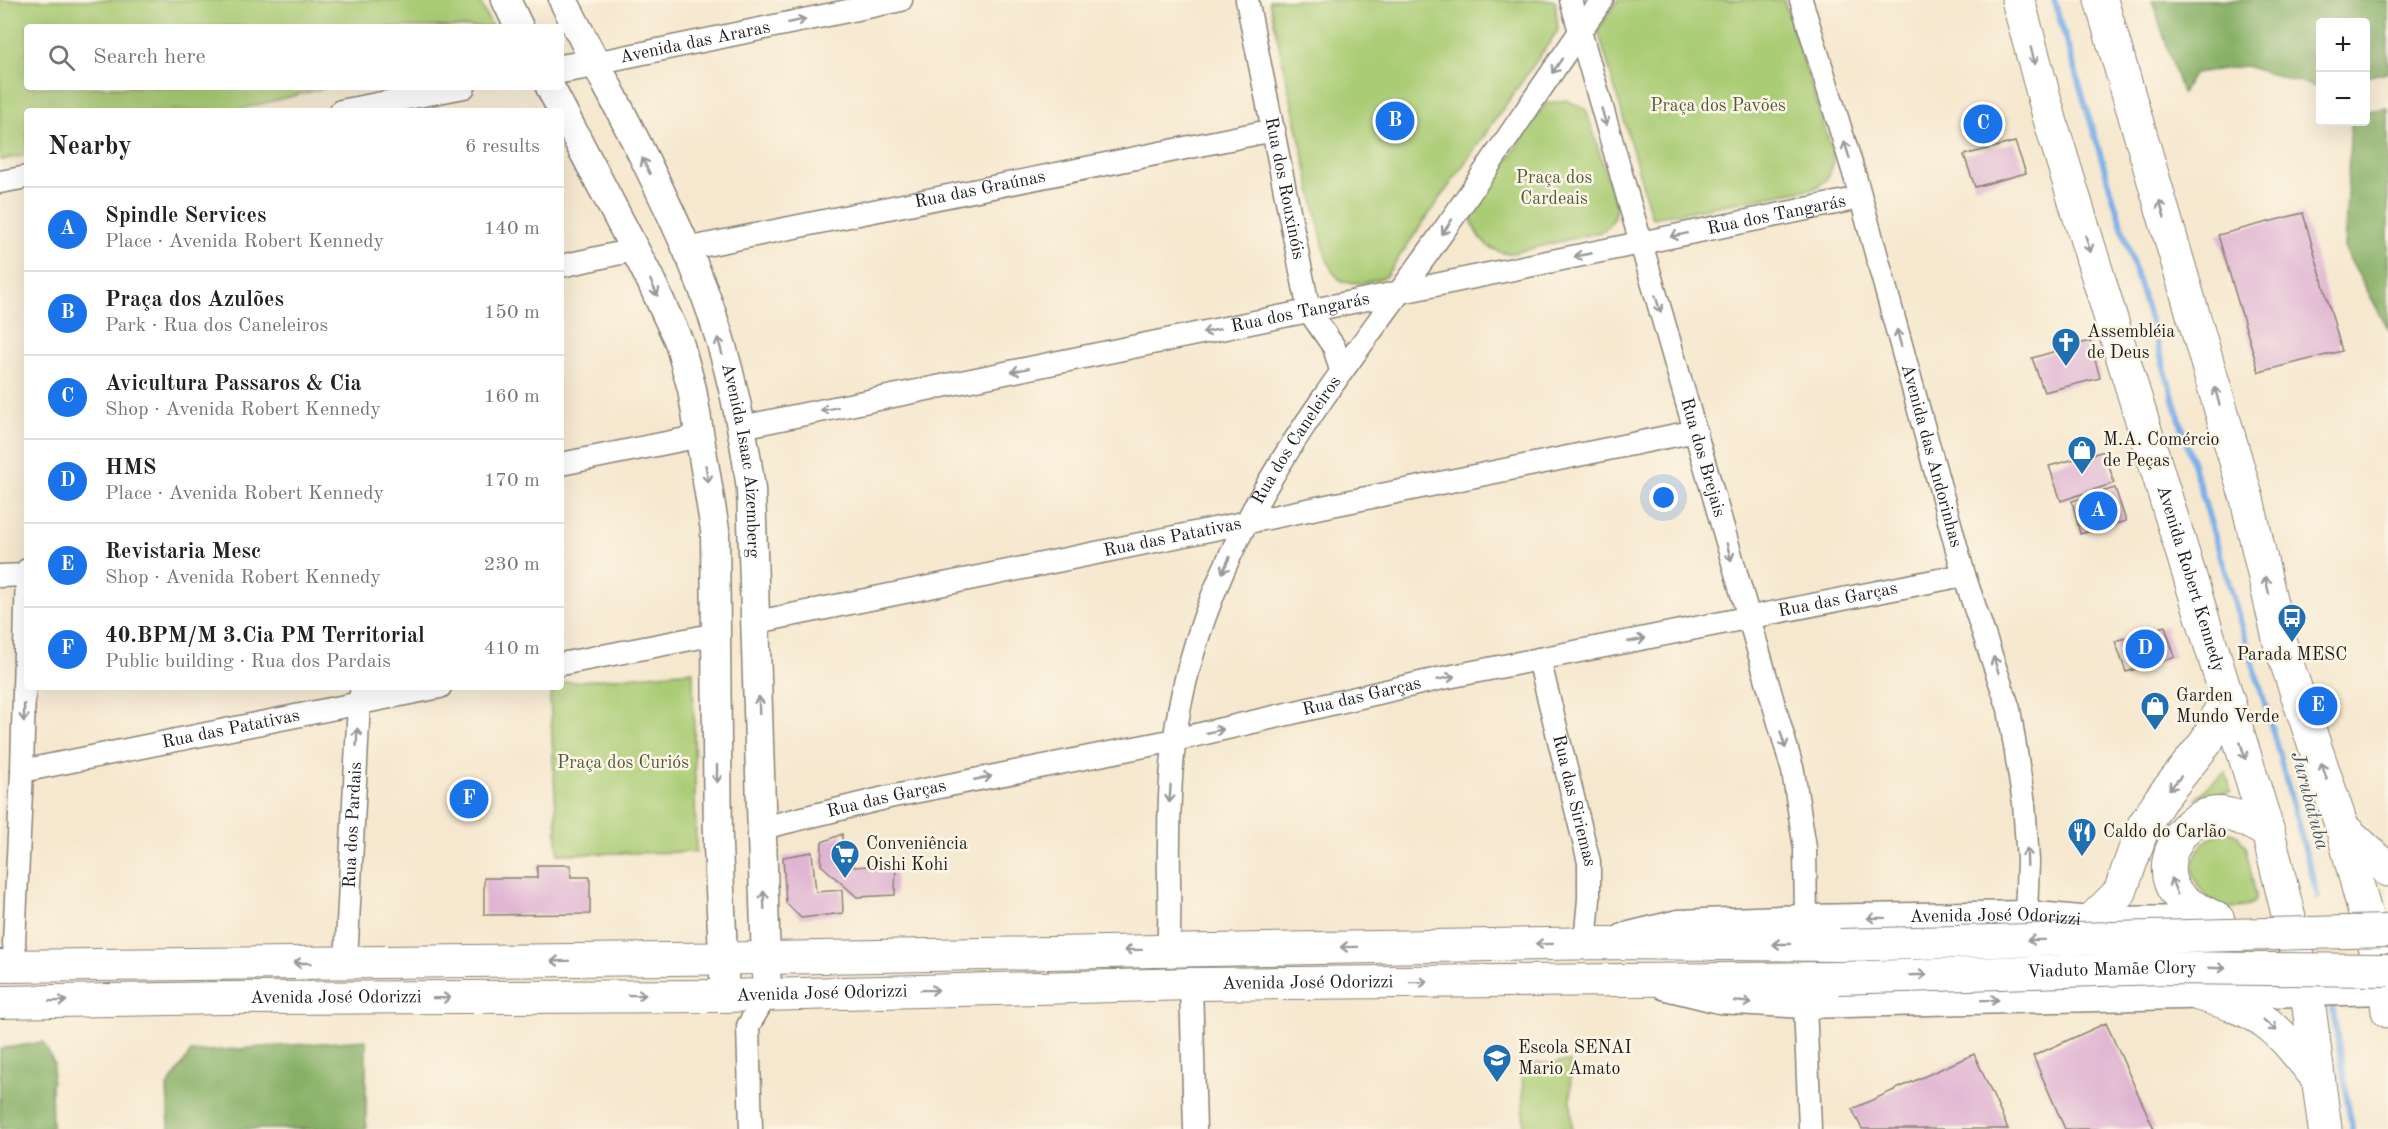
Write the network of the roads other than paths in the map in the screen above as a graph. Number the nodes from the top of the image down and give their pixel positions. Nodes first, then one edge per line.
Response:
1 (506, 0) edge
2 (563, 0) edge
3 (1247, 0) edge
4 (1571, 0) edge
5 (1602, 0) edge
6 (1801, 0) edge
7 (2018, 0) edge
8 (2101, 0) edge
9 (889, 1) edge
10 (518, 24) edge
11 (1580, 31) junction
12 (595, 63) junction
13 (564, 68) edge
14 (448, 90) edge
15 (551, 90) edge
16 (356, 108) edge
17 (560, 108) edge
18 (564, 116) edge
19 (1274, 130) junction
20 (24, 178) edge
21 (0, 182) edge
22 (1860, 198) junction
23 (1640, 243) junction
24 (686, 249) junction
25 (634, 250) junction
26 (564, 265) edge
27 (1398, 293) junction
28 (1309, 311) junction
29 (1341, 370) junction
30 (742, 427) junction
31 (1696, 431) junction
32 (700, 436) junction
33 (564, 463) edge
34 (1245, 524) junction
35 (24, 575) edge
36 (1964, 575) junction
37 (0, 576) edge
38 (1748, 620) junction
39 (757, 622) junction
40 (717, 634) junction
41 (1539, 659) junction
42 (564, 663) edge
43 (24, 690) edge
44 (410, 690) edge
45 (361, 695) edge
46 (2226, 697) junction
47 (1175, 740) junction
48 (22, 771) junction
49 (2342, 827) junction
50 (762, 828) junction
51 (2268, 832) junction
52 (2388, 870) edge
53 (2026, 915) junction
54 (1806, 919) junction
55 (2218, 920) junction
56 (2291, 920) junction
57 (2380, 920) edge
58 (2091, 921) junction
59 (1594, 943) junction
60 (1840, 945) joint
61 (1168, 950) junction
62 (723, 958) junction
63 (766, 958) junction
64 (346, 963) junction
65 (8, 965) edge
66 (1838, 978) joint
67 (1645, 980) junction
68 (1191, 984) junction
69 (2387, 991) edge
70 (2307, 992) junction
71 (767, 994) junction
72 (2198, 994) junction
73 (725, 996) junction
74 (0, 1002) edge
75 (1805, 1004) junction
76 (748, 1026) junction
77 (2319, 1081) junction
78 (751, 1129) edge
79 (1195, 1129) edge
80 (1810, 1129) edge
81 (2325, 1129) edge

1 - 10 street
2 - 12 street, Avenida Isaac Aizemberg
3 - 19 street, Rua dos Rouxinóis
4 - 11 street, Rua dos Brejais
5 - 11 street, Rua dos Caneleiros
22 -> 6 street, Avenida das Andorinhas
7 -> 46 main road, Avenida Robert Kennedy
49 -> 8 main road
12 -> 9 street, Avenida das Araras
11 -> 23 street, Rua dos Brejais
11 -> 27 street, Rua dos Caneleiros
12 - 13 street
24 -> 12 street, Avenida Isaac Aizemberg
14 - 16 street
15 - 17 street, Avenida Isaac Aizemberg
18 - 25 street, Avenida Isaac Aizemberg
19 - 24 street, Rua das Graúnas
19 - 28 street, Rua dos Rouxinóis
20 - 21 street
22 -> 23 street, Rua dos Tangarás
36 -> 22 street, Avenida das Andorinhas
23 -> 27 street, Rua dos Tangarás
23 -> 31 street, Rua dos Brejais
30 -> 24 street, Avenida Isaac Aizemberg
25 - 26 street
25 -> 32 street, Avenida Isaac Aizemberg
27 - 28 street, Rua dos Tangarás
27 - 29 street, Rua dos Caneleiros
28 - 29 street, Rua dos Rouxinóis
28 -> 30 street, Rua dos Tangarás
29 - 34 street, Rua dos Caneleiros
30 - 39 street, Avenida Isaac Aizemberg
31 - 34 street, Rua das Patativas
31 -> 38 street, Rua dos Brejais
32 - 33 street
32 -> 40 street, Avenida Isaac Aizemberg
34 - 39 street, Rua das Patativas
34 -> 47 street, Rua dos Caneleiros
35 - 37 street
36 - 38 street, Rua das Garças
53 -> 36 street, Avenida das Andorinhas
41 -> 38 street, Rua das Garças
38 -> 54 street, Rua dos Brejais
50 -> 39 street, Avenida Isaac Aizemberg
40 - 42 street
40 -> 62 street, Avenida Isaac Aizemberg
47 -> 41 street, Rua das Garças
41 - 59 street, Rua das Siriemas
43 -> 48 street
44 - 45 street, Rua das Patativas
45 - 48 street, Rua das Patativas
64 -> 45 street, Rua dos Pardais
46 -> 51 main road, Avenida Robert Kennedy
46 -> 58 main road
50 -> 47 street, Rua das Garças
47 -> 61 street, Rua dos Caneleiros
48 - 65 street
49 - 52 main road
49 - 57 main road
63 -> 50 street, Avenida Isaac Aizemberg
55 -> 51 main road
51 - 56 main road, Avenida Robert Kennedy
53 -> 54 street, Avenida José Odorizzi
53 - 58 street, Avenida José Odorizzi
54 - 59 street, Avenida José Odorizzi
55 - 56 street, Avenida José Odorizzi
55 - 58 street, Avenida José Odorizzi
56 - 57 street, Avenida José Odorizzi
56 - 70 main road, Avenida Robert Kennedy
57 -> 60 main road, Viaduto Mamãe Clory, bridge
57 - 69 main road
60 -> 59 main road, Avenida José Odorizzi
59 -> 61 main road, Avenida José Odorizzi
61 -> 63 main road, Avenida José Odorizzi
62 - 63 main road, Avenida José Odorizzi
62 -> 64 main road, Avenida José Odorizzi
62 - 73 street, Avenida Isaac Aizemberg
63 - 71 street, Avenida Isaac Aizemberg
64 -> 65 main road, Avenida José Odorizzi
66 - 67 main road, Avenida José Odorizzi
66 -> 69 main road, Viaduto Mamãe Clory, bridge
68 -> 67 main road, Avenida José Odorizzi
67 -> 75 street, Avenida José Odorizzi
71 -> 68 main road, Avenida José Odorizzi
68 - 79 street
69 - 70 street, Avenida José Odorizzi
70 - 72 street, Avenida José Odorizzi
70 - 77 main road, Avenida Robert Kennedy
71 - 73 main road, Avenida José Odorizzi
71 - 76 street
75 -> 72 street, Avenida José Odorizzi
72 -> 77 main road
74 -> 73 main road, Avenida José Odorizzi
73 - 76 street
75 - 80 street
76 - 78 street
77 - 81 main road, Avenida Robert Kennedy

